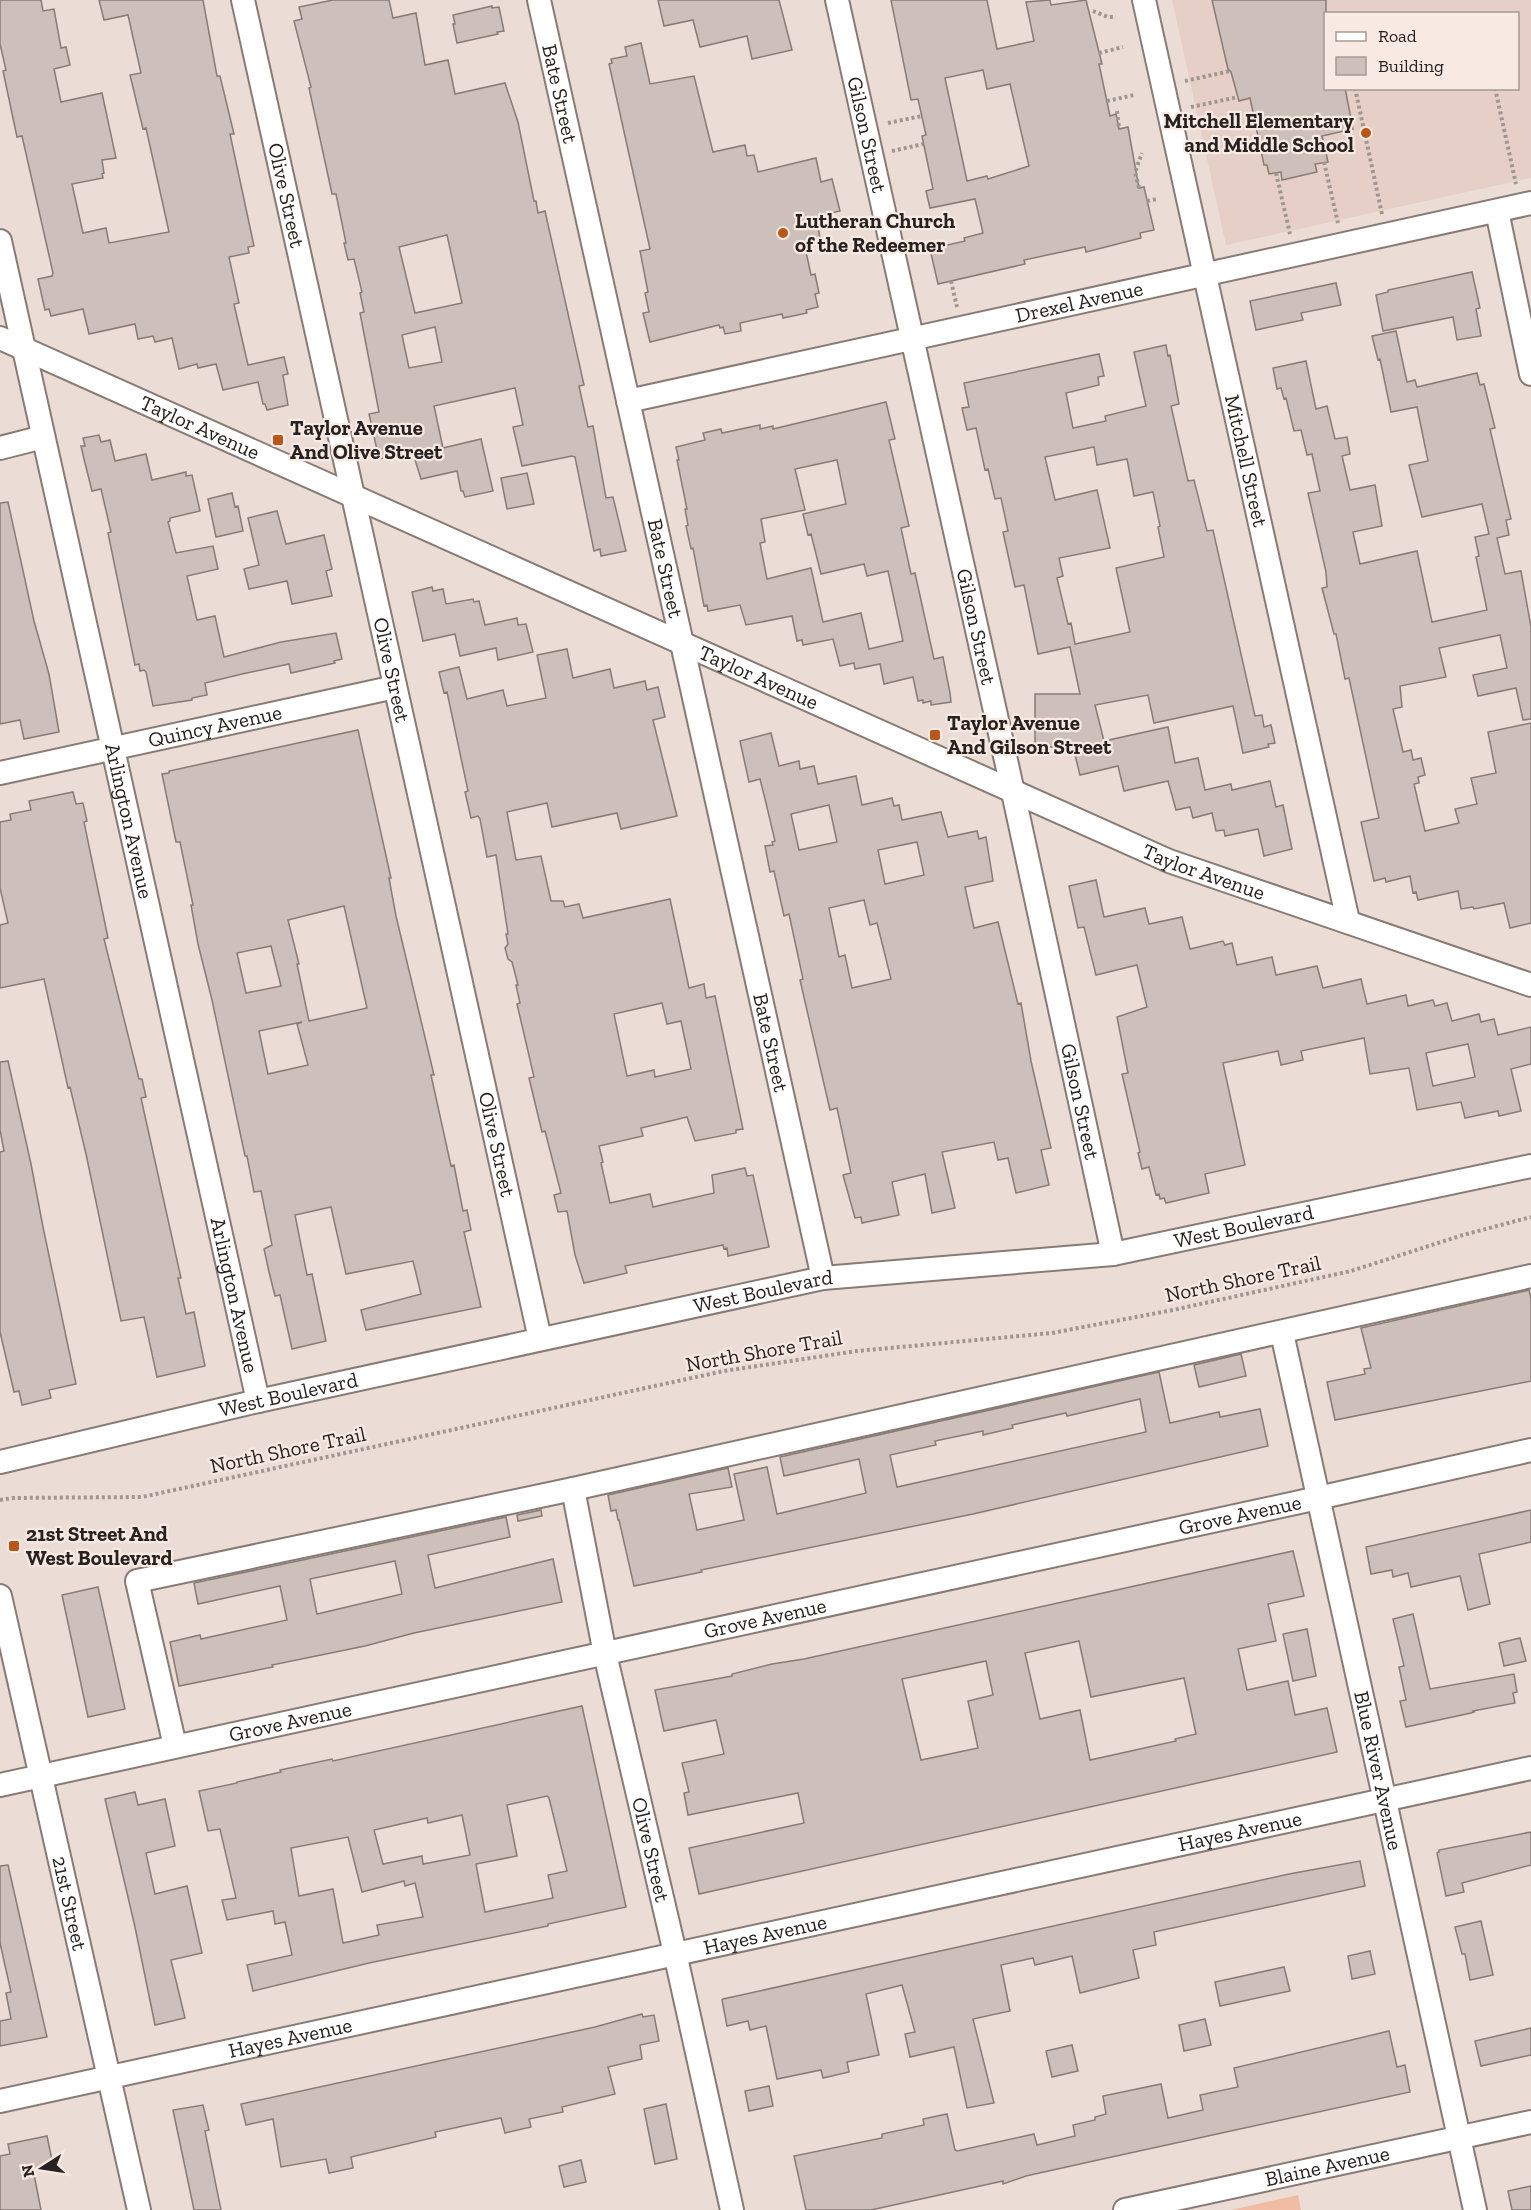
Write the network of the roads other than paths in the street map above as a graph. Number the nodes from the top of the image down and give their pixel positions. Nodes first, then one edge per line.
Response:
1 (243, 0) edge
2 (539, 0) edge
3 (837, 0) edge
4 (1144, 0) edge
5 (1526, 204) edge
6 (1497, 211) junction
7 (0, 241) edge
8 (1204, 275) junction
9 (0, 338) edge
10 (912, 339) junction
11 (24, 348) junction
12 (1531, 374) edge
13 (628, 401) junction
14 (43, 437) junction
15 (0, 448) edge
16 (353, 496) junction
17 (682, 644) junction
18 (395, 687) junction
19 (113, 748) junction
20 (0, 773) edge
21 (1013, 792) junction
22 (1348, 921) junction
23 (1531, 985) edge
24 (1531, 1166) edge
25 (1113, 1254) junction
26 (1531, 1276) edge
27 (823, 1278) junction
28 (1282, 1333) junction
29 (540, 1339) junction
30 (258, 1401) junction
31 (1531, 1450) edge
32 (0, 1462) edge
33 (573, 1489) junction
34 (1318, 1498) junction
35 (0, 1596) edge
36 (605, 1654) junction
37 (175, 1746) junction
38 (1531, 1768) edge
39 (41, 1777) junction
40 (0, 1785) edge
41 (1385, 1799) junction
42 (675, 1953) junction
43 (110, 2077) junction
44 (0, 2101) edge
45 (1531, 2122) edge
46 (1459, 2137) junction
47 (139, 2210) edge
48 (732, 2210) edge
49 (1125, 2210) edge
50 (1475, 2210) edge

1 - 16 street, Olive Street
2 - 13 street, Bate Street
3 - 10 street, Gilson Street
4 - 8 street, Mitchell Street
5 - 6 street, Drexel Avenue
6 - 8 street, Drexel Avenue
6 - 12 street
7 - 11 street, Arlington Avenue
8 - 10 street, Drexel Avenue
8 - 22 street, Mitchell Street
9 - 11 street, Taylor Avenue
10 - 13 street, Drexel Avenue
10 - 21 street, Gilson Street
11 - 14 street, Arlington Avenue
11 - 16 street, Taylor Avenue
13 - 17 street, Bate Street
14 - 15 street
14 - 19 street, Arlington Avenue
16 - 17 street, Taylor Avenue
16 - 18 street, Olive Street
17 - 21 street, Taylor Avenue
17 - 27 street, Bate Street
18 - 19 street, Quincy Avenue
18 - 29 street, Olive Street
19 - 20 street, Quincy Avenue
19 - 30 street, Arlington Avenue
21 - 22 street, Taylor Avenue
21 - 25 street, Gilson Street
22 - 23 street, Taylor Avenue
24 - 25 street, West Boulevard
25 - 27 street, West Boulevard
26 - 28 street
27 - 29 street, West Boulevard
28 - 33 street
28 - 34 street, Blue River Avenue
29 - 30 street, West Boulevard
30 - 32 street, West Boulevard
31 - 34 street, Grove Avenue
33 - 36 street, Olive Street
33 - 37 street
34 - 36 street, Grove Avenue
34 - 41 street, Blue River Avenue
35 - 39 street, 21st Street
36 - 37 street, Grove Avenue
36 - 42 street, Olive Street
37 - 39 street, Grove Avenue
38 - 41 street, Hayes Avenue
39 - 40 street, Grove Avenue
39 - 43 street, 21st Street
41 - 42 street, Hayes Avenue
41 - 46 street, Blue River Avenue
42 - 43 street, Hayes Avenue
42 - 48 street, Olive Street
43 - 44 street, Hayes Avenue
43 - 47 street, 21st Street
45 - 46 street, Blaine Avenue
46 - 49 street, Blaine Avenue
46 - 50 street, Blue River Avenue

